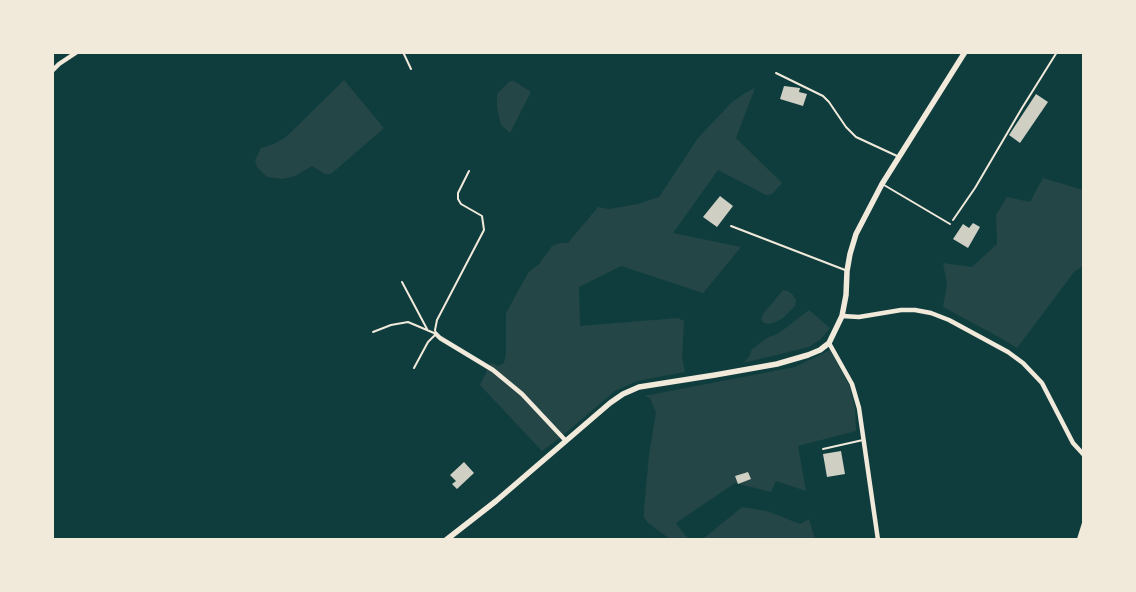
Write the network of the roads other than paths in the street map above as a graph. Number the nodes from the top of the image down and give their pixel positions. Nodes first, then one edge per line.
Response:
1 (77, 52) edge
2 (403, 52) edge
3 (965, 52) edge
4 (411, 69) dead end
5 (52, 71) edge
6 (776, 73) dead end
7 (899, 156) junction
8 (469, 171) dead end
9 (882, 184) junction
10 (950, 224) road end
11 (732, 226) dead end
12 (847, 271) junction
13 (402, 282) dead end
14 (842, 316) junction
15 (427, 329) junction
16 (373, 332) dead end
17 (436, 334) junction
18 (829, 344) junction
19 (414, 368) dead end
20 (566, 440) junction
21 (864, 440) junction
22 (823, 449) dead end
23 (1084, 455) edge
24 (1084, 524) edge
25 (446, 540) edge
26 (878, 540) edge
27 (1079, 540) edge

1 - 5 street
2 - 4 lane
3 - 7 street
6 - 7 lane
7 - 9 street
8 - 17 lane
9 - 10 lane
9 - 12 street
11 - 12 lane
12 - 14 street
13 - 15 lane
14 - 18 street
14 - 23 street
15 - 16 lane
15 - 17 lane
17 - 19 lane
17 - 20 street
18 - 20 street
18 - 21 street
20 - 25 street
21 - 22 lane
21 - 26 street
24 - 27 street

